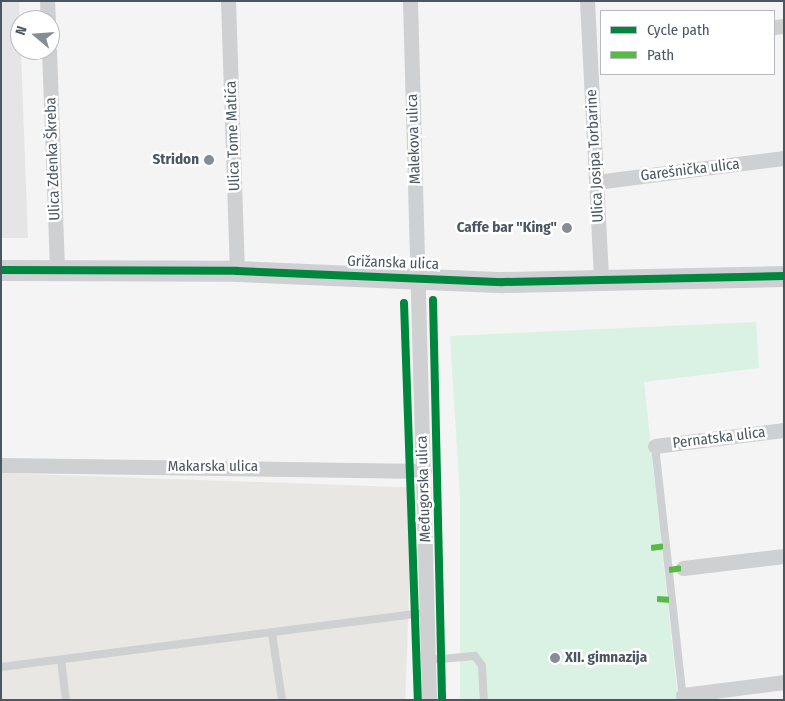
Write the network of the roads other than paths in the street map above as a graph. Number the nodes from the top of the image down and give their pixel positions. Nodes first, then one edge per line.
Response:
1 (228, 1) edge
2 (410, 1) edge
3 (587, 1) edge
4 (595, 51) edge
5 (49, 60) edge
6 (784, 158) edge
7 (596, 182) junction
8 (57, 269) junction
9 (1, 270) edge
10 (237, 271) junction
11 (784, 276) edge
12 (418, 278) junction
13 (601, 282) junction
14 (784, 430) edge
15 (655, 446) joint
16 (1, 465) edge
17 (424, 471) junction
18 (784, 556) edge
19 (683, 568) dead end
20 (428, 612) junction
21 (272, 634) junction
22 (62, 660) junction
23 (428, 660) junction
24 (1, 667) edge
25 (784, 682) edge
26 (683, 697) edge
27 (66, 700) edge
28 (282, 700) edge
29 (428, 700) edge
30 (484, 700) edge

1 - 10 street, Ulica Tome Matića
2 - 12 street, Malekova ulica
3 - 4 street, Ulica Josipa Torbarine
4 - 7 street, Ulica Josipa Torbarine
5 - 8 street, Ulica Zdenka Škreba
6 - 7 street, Garešnička ulica
7 - 13 street, Ulica Josipa Torbarine
8 - 9 street, Grižanska ulica
8 - 10 street, Grižanska ulica
10 - 12 street, Grižanska ulica
11 - 13 street, Grižanska ulica
12 - 13 street, Grižanska ulica
12 - 17 street, Međugorska ulica
14 - 15 street, Pernatska ulica
15 - 26 lane
16 - 17 street, Makarska ulica
17 - 20 street, Međugorska ulica
18 - 19 street
20 - 21 lane
20 - 23 street, Međugorska ulica
21 - 22 lane
21 - 28 lane
22 - 24 lane
22 - 27 lane
23 - 29 street, Međugorska ulica
23 - 30 lane
25 - 26 street

